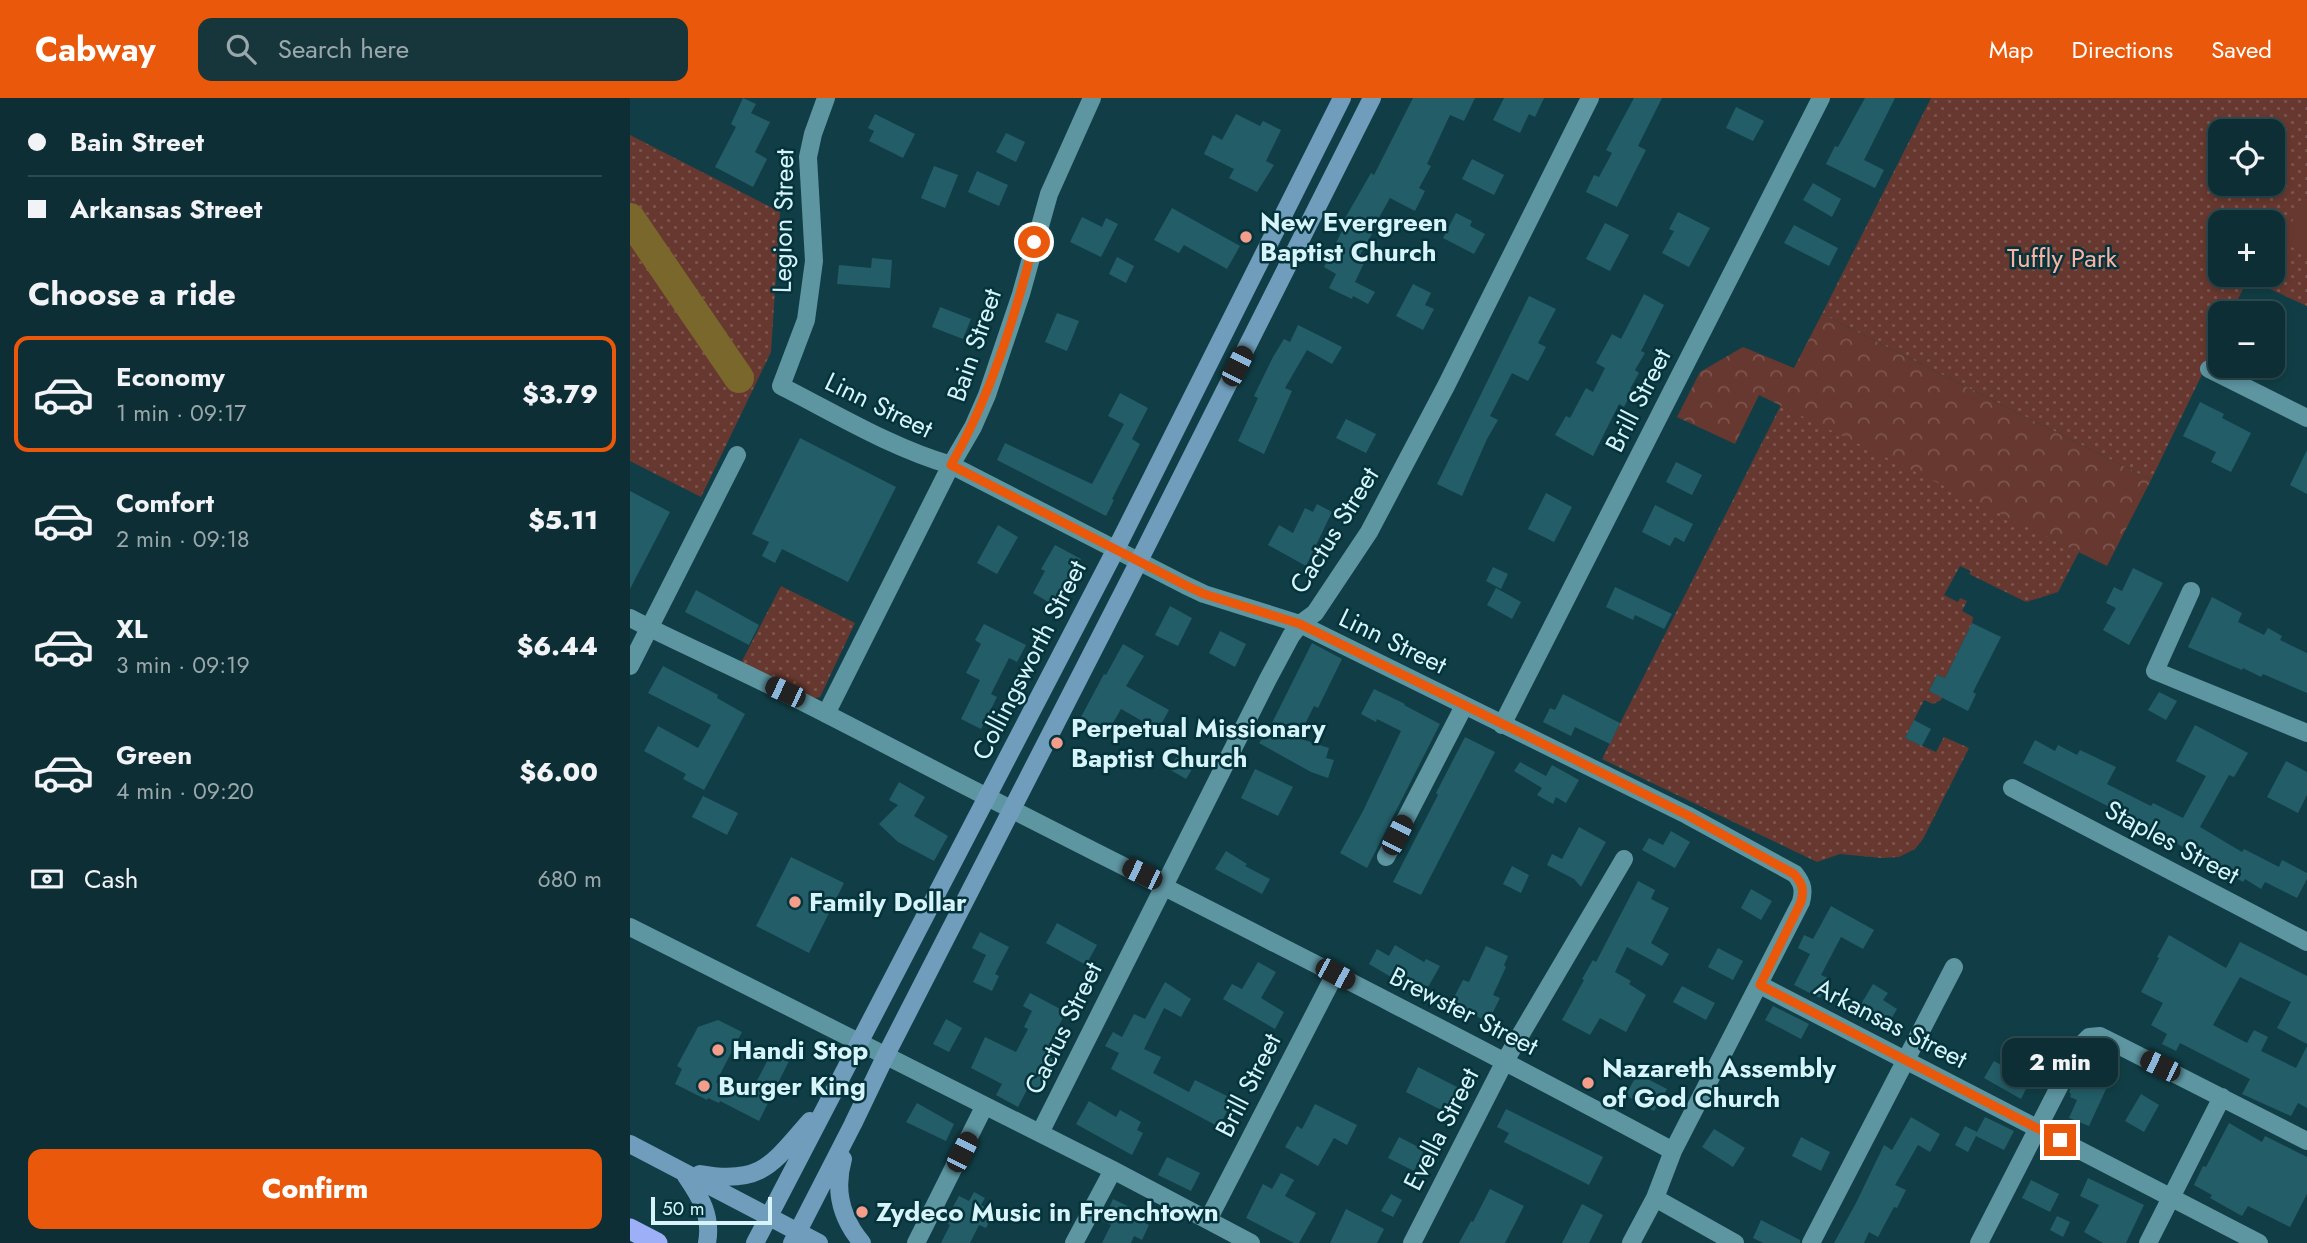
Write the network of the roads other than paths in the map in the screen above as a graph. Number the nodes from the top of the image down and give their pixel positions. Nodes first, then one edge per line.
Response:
1 (825, 98) edge
2 (1092, 98) edge
3 (1342, 98) edge
4 (1372, 98) edge
5 (1590, 98) edge
6 (1821, 98) edge
7 (2227, 378) edge
8 (782, 386) joint
9 (2307, 418) edge
10 (737, 455) dead end
11 (951, 465) junction
12 (1116, 549) junction
13 (1139, 561) junction
14 (2190, 591) dead end
15 (630, 618) edge
16 (1300, 624) junction
17 (649, 628) junction
18 (630, 666) edge
19 (1464, 706) junction
20 (826, 714) junction
21 (1502, 725) junction
22 (2307, 733) edge
23 (2012, 788) dead end
24 (988, 798) junction
25 (1012, 810) junction
26 (1386, 857) dead end
27 (1624, 859) dead end
28 (1163, 885) junction
29 (631, 929) edge
30 (2307, 942) edge
31 (1954, 967) dead end
32 (1335, 974) junction
33 (1760, 985) junction
34 (860, 1042) junction
35 (886, 1055) junction
36 (1505, 1060) junction
37 (1905, 1060) junction
38 (832, 1095) junction
39 (2222, 1097) junction
40 (984, 1107) junction
41 (853, 1124) junction
42 (2038, 1129) junction
43 (1040, 1133) junction
44 (2307, 1141) edge
45 (630, 1144) edge
46 (1673, 1151) junction
47 (1113, 1170) junction
48 (683, 1172) junction
49 (2170, 1197) junction
50 (1655, 1198) junction
51 (769, 1217) junction
52 (1208, 1220) junction
53 (632, 1230) edge
54 (795, 1237) edge
55 (1242, 1241) edge
56 (657, 1243) edge
57 (707, 1243) edge
58 (755, 1243) edge
59 (819, 1243) edge
60 (862, 1243) edge
61 (916, 1243) edge
62 (1074, 1243) edge
63 (1412, 1243) edge
64 (1631, 1243) edge
65 (1735, 1243) edge
66 (1811, 1243) edge
67 (1979, 1243) edge
68 (2148, 1243) edge
69 (2259, 1243) edge

1 - 8 street, Legion Street
2 - 11 street, Bain Street
3 - 12 main road, Collingsworth Street
4 - 13 main road, Collingsworth Street
5 - 16 street, Cactus Street
6 - 21 street, Brill Street
7 - 9 street
8 - 11 street, Linn Street
10 - 17 street
11 - 12 street, Linn Street
11 - 20 street, Bain Street
12 - 13 street, Linn Street
12 - 24 main road, Collingsworth Street
13 - 16 street, Linn Street
13 - 25 main road, Collingsworth Street
14 - 22 street
15 - 17 street, Brewster Street
16 - 19 street, Linn Street
16 - 28 street, Cactus Street
17 - 18 street
17 - 20 street, Brewster Street
19 - 21 street, Linn Street
19 - 26 street
20 - 24 street, Brewster Street
21 - 33 street, Linn Street
23 - 30 street, Staples Street
24 - 25 street, Brewster Street
24 - 34 main road, Collingsworth Street
25 - 28 street, Brewster Street
25 - 35 main road, Collingsworth Street
27 - 36 street, Evella Street
28 - 32 street, Brewster Street
28 - 43 street, Cactus Street
29 - 34 street
31 - 37 street
32 - 36 street, Brewster Street
32 - 52 street, Brill Street
33 - 37 street, Arkansas Street
33 - 46 street
34 - 35 street
34 - 38 main road, Collingsworth Street
35 - 40 street
35 - 41 main road, Collingsworth Street
36 - 46 street, Brewster Street
36 - 63 street, Evella Street
37 - 42 street, Arkansas Street
37 - 66 street
38 - 48 main road
38 - 51 main road, Collingsworth Street
39 - 42 street
39 - 44 street
39 - 49 street
40 - 43 street
40 - 61 street
41 - 54 main road, Collingsworth Street
41 - 60 main road
42 - 49 street, Arkansas Street
42 - 67 street
43 - 47 street
45 - 48 main road
46 - 50 street
47 - 52 street
47 - 62 street
48 - 51 main road
48 - 57 main road
49 - 68 street
49 - 69 street, Arkansas Street
50 - 64 street
50 - 65 street
51 - 54 main road
51 - 58 main road, Collingsworth Street
52 - 55 street
53 - 56 highway
54 - 59 main road

